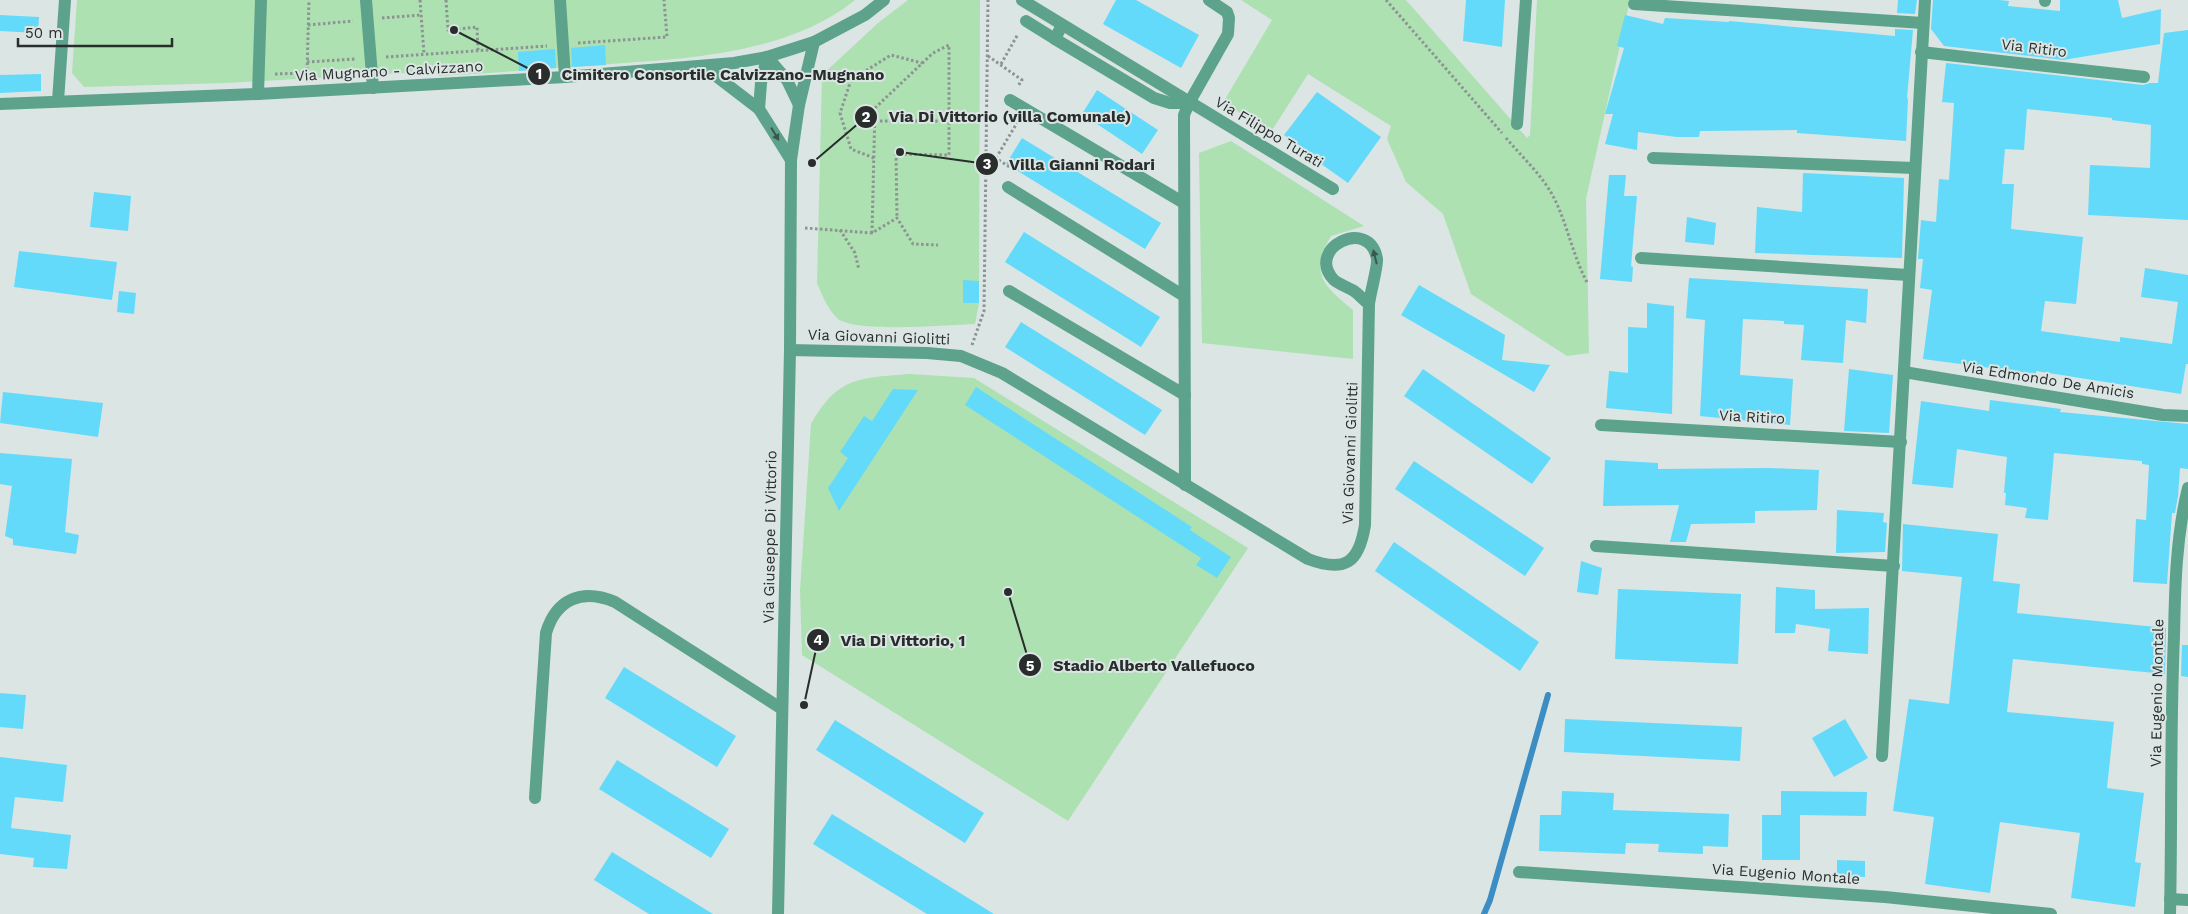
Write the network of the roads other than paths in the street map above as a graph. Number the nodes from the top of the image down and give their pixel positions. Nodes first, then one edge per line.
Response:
1 (65, 0) edge
2 (262, 0) edge
3 (366, 0) edge
4 (560, 0) edge
5 (884, 0) edge
6 (1022, 0) edge
7 (1209, 0) edge
8 (1526, 0) edge
9 (1924, 0) edge
10 (1634, 4) dead end
11 (1026, 21) road end
12 (1923, 23) junction
13 (1062, 25) junction
14 (1055, 39) junction
15 (814, 42) junction
16 (1921, 52) junction
17 (767, 57) junction
18 (703, 66) junction
19 (2144, 77) dead end
20 (565, 78) junction
21 (373, 88) junction
22 (258, 94) junction
23 (1010, 100) road end
24 (58, 101) junction
25 (1188, 103) junction
26 (799, 105) junction
27 (0, 108) edge
28 (759, 109) junction
29 (1518, 124) dead end
30 (1653, 158) dead end
31 (791, 160) junction
32 (1914, 168) junction
33 (1008, 187) road end
34 (1333, 189) dead end
35 (1184, 203) junction
36 (1641, 258) dead end
37 (1908, 275) junction
38 (1008, 291) dead end
39 (1184, 296) junction
40 (1369, 304) junction
41 (790, 350) junction
42 (1904, 372) junction
43 (1185, 395) junction
44 (2188, 416) edge
45 (1601, 425) dead end
46 (1901, 442) junction
47 (1185, 486) junction
48 (2188, 488) edge
49 (1596, 546) dead end
50 (1894, 566) junction
51 (782, 709) junction
52 (1882, 756) dead end
53 (535, 798) dead end
54 (1519, 872) dead end
55 (2170, 899) junction
56 (2188, 900) edge
57 (778, 914) edge
58 (2051, 914) edge
59 (2170, 914) edge

1 - 24 street
2 - 22 street
3 - 21 street
4 - 20 street
5 - 15 street, Via Mugnano - Calvizzano
6 - 13 street, Via Filippo Turati
7 - 25 street
8 - 29 street
9 - 12 street
10 - 12 street
11 - 14 street, Via Filippo Turati
12 - 16 street
13 - 14 street
13 - 25 street, Via Filippo Turati
14 - 25 street, Via Filippo Turati
15 - 17 street, Via Mugnano - Calvizzano
15 - 26 street, Via Giuseppe Di Vittorio
16 - 19 street, Via Ritiro
16 - 32 street
17 - 18 street, Via Mugnano - Calvizzano
17 - 26 street
17 - 28 street
18 - 20 street, Via Mugnano - Calvizzano
18 - 28 street
20 - 21 street, Via Mugnano - Calvizzano
21 - 22 street, Via Mugnano - Calvizzano
22 - 24 street, Via Mugnano - Calvizzano
23 - 35 street
24 - 27 street, Via Mugnano - Calvizzano
25 - 34 street, Via Filippo Turati
25 - 35 street
26 - 31 street, Via Giuseppe Di Vittorio
28 -> 31 street
30 - 32 street
31 - 41 street, Via Giuseppe Di Vittorio
32 - 37 street
33 - 39 street
35 - 39 street
36 - 37 street
37 - 42 street
38 - 43 street
39 - 43 street
40 -> 40 street, Via Giovanni Giolitti
40 - 47 street, Via Giovanni Giolitti
41 - 47 street, Via Giovanni Giolitti
41 - 51 street, Via Giuseppe Di Vittorio
42 - 44 street, Via Edmondo De Amicis
42 - 46 street
43 - 47 street
45 - 46 street, Via Ritiro
46 - 50 street
48 - 55 street, Via Eugenio Montale
49 - 50 street
50 - 52 street
51 - 53 street
51 - 57 street, Via Giuseppe Di Vittorio
54 - 58 street, Via Eugenio Montale
55 - 56 street
55 - 59 street, Via Eugenio Montale

